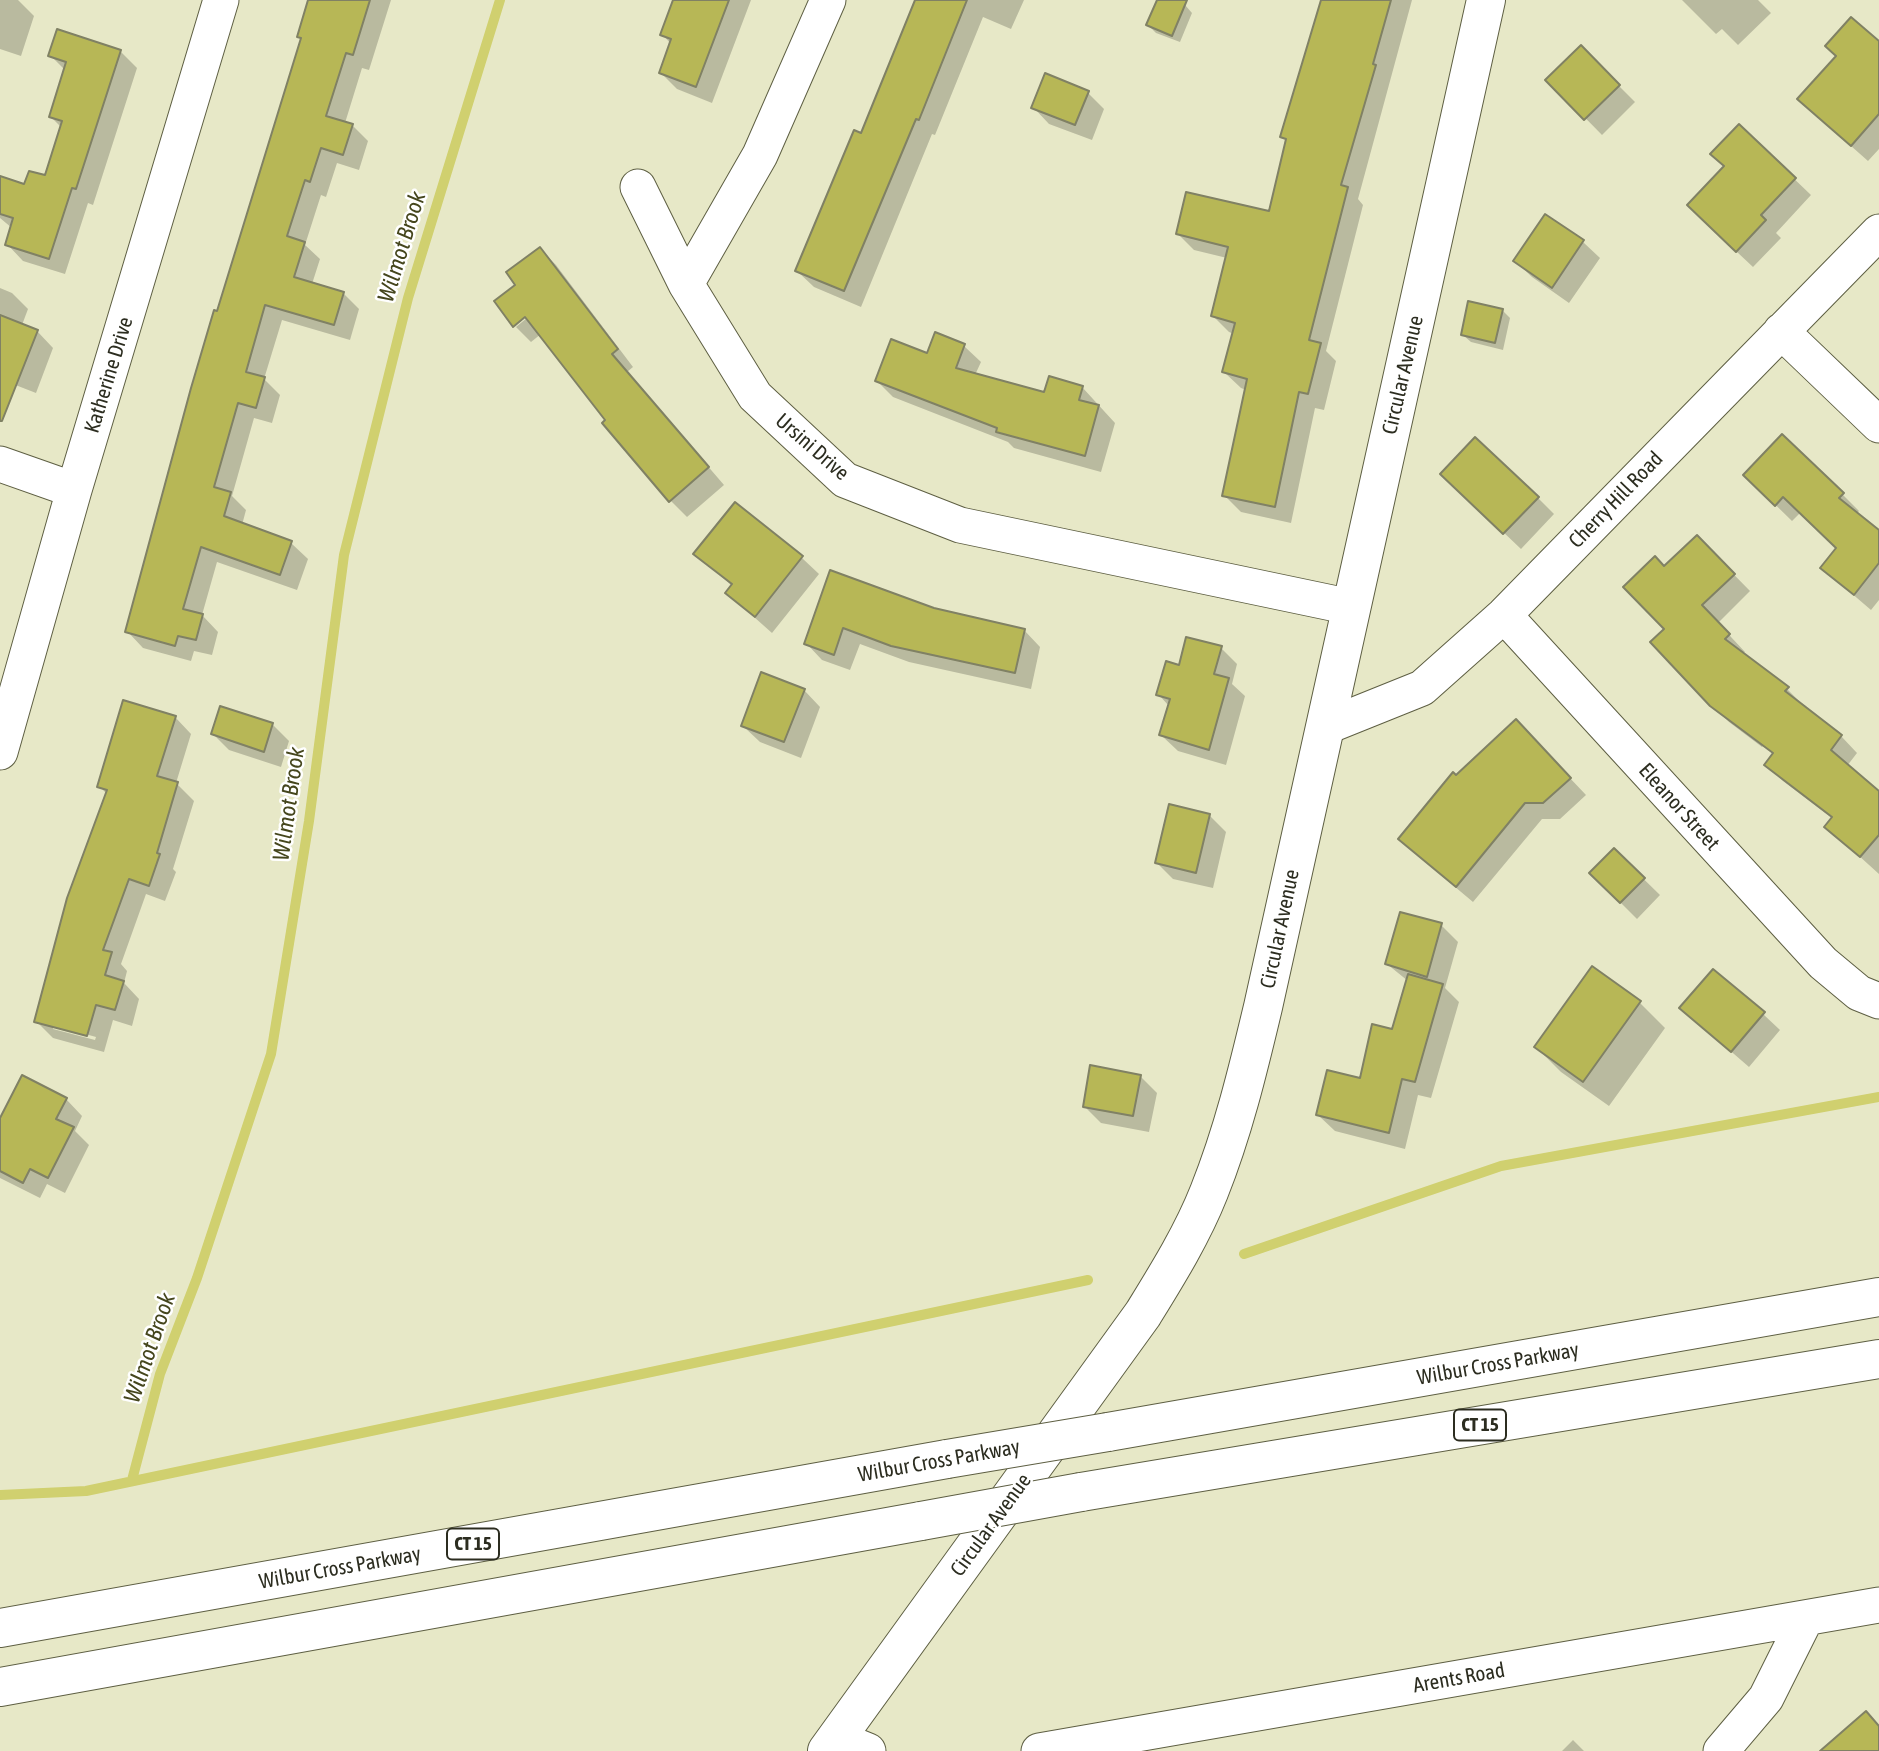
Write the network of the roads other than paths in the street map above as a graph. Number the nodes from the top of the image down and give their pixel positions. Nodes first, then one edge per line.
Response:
1 (221, 0) edge
2 (828, 0) edge
3 (1486, 0) edge
4 (638, 187) dead end
5 (1879, 232) edge
6 (686, 284) junction
7 (1781, 331) junction
8 (1879, 425) edge
9 (0, 464) edge
10 (74, 491) junction
11 (1351, 607) junction
12 (1504, 615) junction
13 (1325, 727) junction
14 (0, 752) edge
15 (1869, 997) edge
16 (1879, 1297) edge
17 (1879, 1359) edge
18 (1879, 1605) edge
19 (1806, 1618) junction
20 (0, 1628) edge
21 (0, 1687) edge
22 (844, 1747) edge
23 (1039, 1751) edge
24 (1721, 1751) edge

1 - 10 street, Katherine Drive
2 - 6 street
3 - 11 main road, Circular Avenue
4 - 6 street, Ursini Drive
5 - 7 street, Cherry Hill Road
6 - 11 street, Ursini Drive
7 - 8 street
7 - 12 street, Cherry Hill Road
9 - 10 street
10 - 14 street, Katherine Drive
11 - 13 main road, Circular Avenue
12 - 13 street, Cherry Hill Road
12 - 15 street, Eleanor Street
13 - 22 main road, Circular Avenue
16 - 20 main road, Wilbur Cross Parkway / CT 15, bridge
17 - 21 main road, CT 15, bridge
18 - 19 street, Arents Road
19 - 23 street, Arents Road
19 - 24 street

